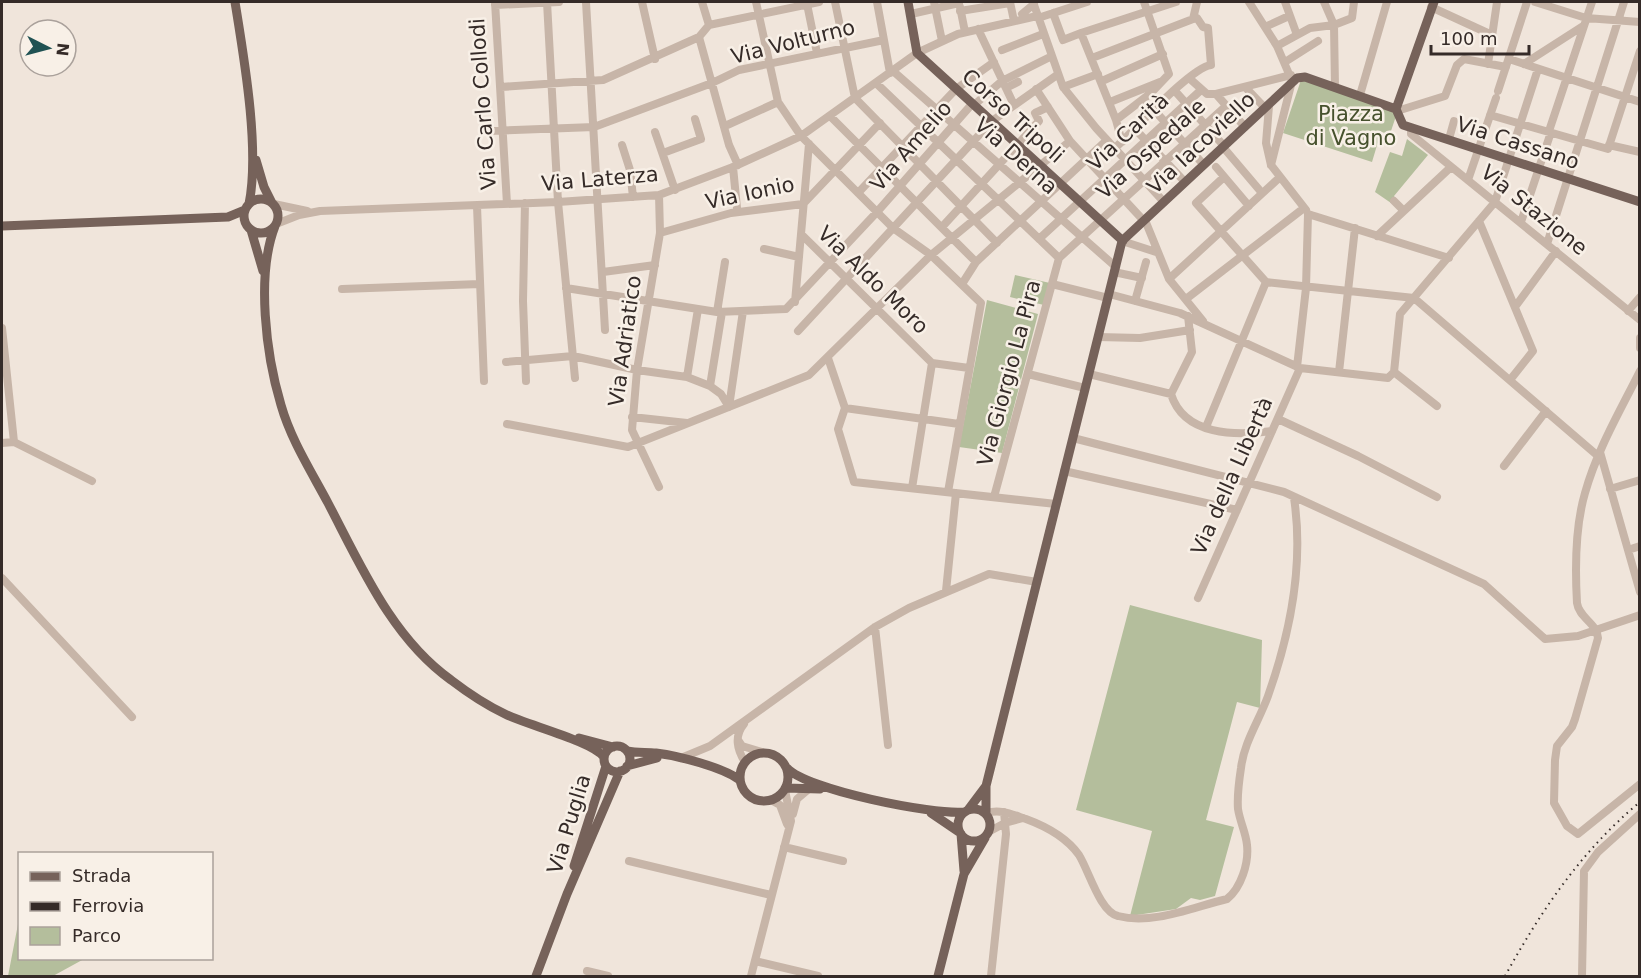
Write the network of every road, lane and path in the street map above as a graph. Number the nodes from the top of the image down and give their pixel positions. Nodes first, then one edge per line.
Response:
1 (235, 2) edge
2 (547, 2) edge
3 (559, 2) edge
4 (586, 2) edge
5 (642, 2) edge
6 (702, 2) edge
7 (756, 2) edge
8 (819, 2) edge
9 (835, 2) edge
10 (877, 2) edge
11 (908, 2) edge
12 (1010, 2) edge
13 (1087, 2) edge
14 (1144, 2) edge
15 (1176, 2) edge
16 (1197, 2) edge
17 (1249, 2) edge
18 (1285, 2) edge
19 (1324, 2) edge
20 (1354, 2) edge
21 (1387, 2) edge
22 (1497, 2) edge
23 (1527, 2) edge
24 (1535, 2) edge
25 (1592, 2) edge
26 (1624, 2) edge
27 (495, 3) edge
28 (1033, 3) edge
29 (807, 4) junction
30 (1074, 4) edge
31 (1432, 4) edge
32 (935, 5) edge
33 (959, 5) edge
34 (1557, 5) edge
35 (1147, 10) junction
36 (1053, 13) junction
37 (911, 14) junction
38 (1022, 14) dead end
39 (758, 15) junction
40 (1289, 16) junction
41 (1315, 16) dead end
42 (1038, 19) junction
43 (1195, 19) junction
44 (1014, 21) junction
45 (1618, 21) junction
46 (1585, 22) junction
47 (1640, 22) edge
48 (709, 25) junction
49 (1334, 25) junction
50 (1318, 26) junction
51 (1265, 27) junction
52 (978, 29) junction
53 (965, 32) junction
54 (1081, 33) junction
55 (1043, 34) junction
56 (1155, 34) junction
57 (1297, 34) junction
58 (1492, 35) junction
59 (699, 37) junction
60 (1334, 38) junction
61 (884, 39) junction
62 (942, 41) junction
63 (1277, 46) junction
64 (844, 47) junction
65 (1002, 50) dead end
66 (1640, 51) edge
67 (817, 53) junction
68 (917, 53) junction
69 (1163, 54) junction
70 (1052, 56) junction
71 (1092, 58) junction
72 (655, 59) junction
73 (1285, 62) junction
74 (994, 63) junction
75 (1508, 63) junction
76 (769, 64) junction
77 (1488, 64) junction
78 (1524, 64) junction
79 (1538, 69) junction
80 (892, 72) junction
81 (1057, 75) junction
82 (1100, 77) junction
83 (1189, 78) junction
84 (1292, 78) junction
85 (1566, 78) junction
86 (1018, 82) dead end
87 (1160, 82) junction
88 (592, 83) junction
89 (712, 83) junction
90 (876, 83) junction
91 (552, 85) junction
92 (1004, 85) junction
93 (501, 87) junction
94 (1063, 87) junction
95 (1335, 87) junction
96 (1246, 88) junction
97 (1596, 88) junction
98 (956, 89) junction
99 (1036, 89) junction
100 (1201, 90) junction
101 (1175, 91) junction
102 (1216, 94) junction
103 (1360, 95) junction
104 (1624, 97) junction
105 (855, 98) junction
106 (778, 102) junction
107 (1110, 102) junction
108 (1640, 102) edge
109 (1186, 104) junction
110 (973, 105) junction
111 (1014, 105) junction
112 (1226, 106) junction
113 (1048, 107) junction
114 (1267, 107) junction
115 (936, 109) junction
116 (1396, 110) junction
117 (1155, 111) junction
118 (1490, 115) junction
119 (831, 117) junction
120 (695, 119) dead end
121 (1116, 120) junction
122 (992, 122) junction
123 (1454, 122) dead end
124 (880, 123) junction
125 (1166, 123) junction
126 (921, 125) junction
127 (954, 125) junction
128 (1205, 125) junction
129 (1520, 125) junction
130 (726, 126) junction
131 (594, 128) junction
132 (1245, 128) junction
133 (1411, 128) junction
134 (554, 129) junction
135 (1135, 129) junction
136 (503, 130) junction
137 (488, 131) dead end
138 (1550, 131) junction
139 (655, 132) dead end
140 (801, 136) junction
141 (252, 139) junction
142 (1449, 139) junction
143 (1107, 140) junction
144 (1070, 141) junction
145 (1146, 141) junction
146 (1580, 141) junction
147 (939, 142) junction
148 (973, 142) junction
149 (1184, 143) junction
150 (809, 144) junction
151 (1016, 144) junction
152 (622, 145) dead end
153 (1119, 145) junction
154 (859, 146) junction
155 (901, 146) junction
156 (1224, 147) junction
157 (1609, 147) junction
158 (1479, 149) junction
159 (1640, 152) edge
160 (663, 153) junction
161 (1086, 159) junction
162 (1509, 159) junction
163 (957, 160) junction
164 (1126, 160) junction
165 (1164, 161) junction
166 (919, 164) junction
167 (998, 164) junction
168 (1040, 165) junction
169 (1204, 165) junction
170 (1271, 165) junction
171 (736, 166) junction
172 (1216, 167) dead end
173 (1451, 167) junction
174 (881, 168) junction
175 (1539, 169) junction
176 (836, 171) junction
177 (1224, 177) junction
178 (1280, 177) junction
179 (1568, 178) junction
180 (1105, 179) junction
181 (1145, 179) junction
182 (1468, 180) junction
183 (937, 182) junction
184 (1018, 182) junction
185 (1185, 182) junction
186 (981, 183) junction
187 (1060, 184) junction
188 (900, 186) junction
189 (675, 190) junction
190 (858, 193) junction
191 (1262, 193) junction
192 (659, 195) junction
193 (633, 197) junction
194 (1123, 198) junction
195 (599, 199) junction
196 (998, 199) junction
197 (1394, 201) dead end
198 (558, 202) junction
199 (917, 202) junction
200 (1041, 202) junction
201 (1080, 202) junction
202 (1164, 202) junction
203 (1495, 202) junction
204 (1640, 202) edge
205 (525, 203) junction
206 (273, 204) junction
207 (507, 204) junction
208 (803, 204) junction
209 (477, 206) junction
210 (961, 206) junction
211 (1249, 206) junction
212 (247, 207) junction
213 (737, 208) dead end
214 (1306, 211) junction
215 (1404, 211) junction
216 (320, 212) junction
217 (877, 212) junction
218 (220, 217) junction
219 (1061, 219) junction
220 (1099, 219) junction
221 (974, 220) junction
222 (1144, 220) junction
223 (1021, 221) junction
224 (1479, 221) junction
225 (1521, 222) junction
226 (276, 225) junction
227 (2, 226) edge
228 (942, 227) junction
229 (893, 228) junction
230 (1354, 228) junction
231 (250, 229) junction
232 (1221, 231) junction
233 (660, 233) junction
234 (801, 234) junction
235 (1377, 236) junction
236 (953, 237) junction
237 (1080, 237) junction
238 (1040, 239) junction
239 (1123, 241) junction
240 (997, 243) junction
241 (1547, 244) junction
242 (764, 249) dead end
243 (1556, 251) junction
244 (1156, 252) junction
245 (932, 255) junction
246 (1242, 255) junction
247 (799, 257) junction
248 (1059, 258) junction
249 (1449, 258) junction
250 (726, 262) dead end
251 (976, 262) junction
252 (1146, 262) dead end
253 (830, 264) junction
254 (655, 265) junction
255 (1115, 269) junction
256 (603, 272) junction
257 (1142, 278) junction
258 (1169, 279) junction
259 (846, 280) junction
260 (1266, 282) junction
261 (480, 284) junction
262 (962, 284) junction
263 (1052, 284) junction
264 (566, 288) junction
265 (1306, 288) junction
266 (342, 289) dead end
267 (1348, 292) junction
268 (266, 293) junction
269 (604, 294) junction
270 (1108, 296) junction
271 (1640, 297) edge
272 (1414, 298) junction
273 (1186, 299) junction
274 (649, 300) junction
275 (1135, 301) junction
276 (795, 302) junction
277 (1515, 307) junction
278 (698, 309) junction
279 (877, 310) junction
280 (743, 311) junction
281 (1628, 311) junction
282 (719, 312) junction
283 (1188, 316) junction
284 (1640, 320) edge
285 (1204, 322) junction
286 (2, 328) edge
287 (605, 330) dead end
288 (1190, 330) junction
289 (798, 331) dead end
290 (1098, 337) junction
291 (1640, 338) edge
292 (1241, 339) junction
293 (1640, 348) edge
294 (573, 356) junction
295 (828, 358) junction
296 (524, 361) junction
297 (506, 362) dead end
298 (932, 363) junction
299 (969, 368) junction
300 (1299, 368) junction
301 (637, 370) junction
302 (1640, 371) edge
303 (1340, 372) junction
304 (1028, 374) junction
305 (1089, 374) junction
306 (1391, 375) junction
307 (687, 377) junction
308 (575, 378) dead end
309 (1510, 380) junction
310 (484, 381) dead end
311 (526, 381) dead end
312 (710, 386) junction
313 (1085, 388) junction
314 (1171, 394) junction
315 (1437, 406) dead end
316 (729, 407) junction
317 (845, 408) junction
318 (1546, 411) junction
319 (632, 417) junction
320 (923, 419) junction
321 (1278, 419) junction
322 (688, 423) junction
323 (507, 424) dead end
324 (959, 424) junction
325 (1206, 427) junction
326 (1272, 431) junction
327 (1073, 438) junction
328 (14, 442) junction
329 (2, 443) edge
330 (637, 443) junction
331 (1599, 453) junction
332 (1504, 466) dead end
333 (1064, 471) junction
334 (1640, 480) edge
335 (92, 481) dead end
336 (1250, 482) junction
337 (659, 487) dead end
338 (912, 488) junction
339 (1610, 489) junction
340 (952, 493) junction
341 (994, 497) junction
342 (1437, 497) dead end
343 (1294, 498) junction
344 (1056, 504) junction
345 (1237, 510) junction
346 (1640, 546) edge
347 (1628, 550) junction
348 (2, 578) edge
349 (1037, 582) junction
350 (946, 591) junction
351 (1640, 592) edge
352 (1198, 598) dead end
353 (1640, 615) edge
354 (875, 627) junction
355 (1597, 630) junction
356 (132, 717) dead end
357 (747, 721) junction
358 (559, 735) junction
359 (738, 739) junction
360 (888, 745) dead end
361 (613, 747) junction
362 (627, 751) junction
363 (762, 752) junction
364 (677, 759) junction
365 (605, 761) junction
366 (744, 764) junction
367 (704, 765) junction
368 (787, 768) junction
369 (624, 769) junction
370 (740, 780) junction
371 (1640, 784) edge
372 (986, 786) junction
373 (812, 788) junction
374 (785, 789) junction
375 (844, 792) junction
376 (771, 800) junction
377 (986, 800) junction
378 (966, 811) junction
379 (1001, 811) junction
380 (929, 812) junction
381 (986, 813) junction
382 (1640, 814) edge
383 (1023, 819) junction
384 (791, 821) junction
385 (1005, 823) junction
386 (960, 833) junction
387 (787, 834) junction
388 (987, 834) junction
389 (784, 847) junction
390 (629, 861) dead end
391 (843, 861) dead end
392 (964, 874) junction
393 (567, 894) junction
394 (771, 895) junction
395 (755, 962) junction
396 (587, 971) dead end
397 (536, 976) edge
398 (608, 976) edge
399 (751, 976) edge
400 (818, 976) edge
401 (938, 976) edge
402 (991, 976) edge
403 (1582, 976) edge

1 - 141 main road
2 - 3 street
2 - 27 street
2 - 91 street
4 - 88 street
5 - 72 street
6 - 48 street
7 - 39 street
8 - 29 street
9 - 64 street
10 - 61 street
11 - 37 main road
12 - 33 street
12 - 44 street
13 - 30 street, Via Laterza
14 - 35 street
15 - 35 street
16 - 43 street
17 - 51 street
18 - 40 street
19 - 49 street
20 - 49 street
21 - 103 street
22 - 58 street
23 - 75 street
24 - 34 street
25 - 46 street
26 - 45 street
27 - 93 street, Via Carlo Collodi
28 - 38 street
28 - 42 street
29 - 39 street
29 - 67 street
30 - 36 street, Via Laterza
31 - 58 street
31 - 116 main road
32 - 33 street
32 - 37 street
32 - 62 street
33 - 53 street
34 - 46 street
35 - 54 street
35 - 56 street
36 - 42 street, Via Laterza
36 - 54 street
37 - 68 main road
39 - 48 street
39 - 76 street
40 - 51 street
40 - 57 street
41 - 50 street
42 - 44 street, Via Laterza
42 - 55 street
43 - 56 street
43 - 83 street
44 - 52 street, Via Laterza
45 - 46 street
45 - 47 street
45 - 97 street
46 - 78 street
46 - 85 street
48 - 59 street
49 - 50 street
49 - 60 street
50 - 57 street
51 - 63 street
52 - 53 street, Via Laterza
52 - 74 street
53 - 62 street, Via Laterza
54 - 71 street
55 - 65 street
55 - 70 street
56 - 69 street
56 - 71 street
57 - 63 street
58 - 77 street
59 - 72 street
59 - 89 street
60 - 73 street
60 - 95 street
61 - 64 street, Via Volturno
61 - 80 street
62 - 68 street, Via Laterza
63 - 73 street
64 - 67 street, Via Volturno
64 - 105 street
66 - 104 street
67 - 76 street, Via Volturno
68 - 80 street, Via Laterza
68 - 98 main road, Corso Tripoli
69 - 82 street
69 - 87 street
70 - 81 street
70 - 92 street
71 - 82 street
72 - 88 street
73 - 84 street
74 - 92 street
74 - 98 street
75 - 77 street
75 - 78 street
75 - 118 street
76 - 89 street, Via Volturno
76 - 106 street
77 - 116 street
78 - 79 street
79 - 85 street
79 - 129 street
80 - 90 street, Via Laterza
80 - 115 street, Via Derna
81 - 94 street
81 - 99 street
82 - 94 street
82 - 107 street
83 - 100 street
83 - 101 street
84 - 95 main road
84 - 96 street
84 - 114 main road, Via Iacoviello
84 - 170 street
85 - 97 street
85 - 138 street
86 - 92 street
87 - 107 street
87 - 121 street
88 - 91 street
88 - 131 street
89 - 130 street
89 - 131 street, Via Volturno
90 - 105 street, Via Laterza
90 - 126 street
91 - 93 street
91 - 134 street
92 - 110 street, Via Amelio
92 - 111 street
93 - 136 street, Via Carlo Collodi
94 - 143 street
95 - 103 main road
96 - 102 street
96 - 114 street
97 - 104 street
97 - 146 street
98 - 110 main road, Corso Tripoli
98 - 115 street
99 - 111 street
99 - 113 street
100 - 102 street
100 - 109 street, Via Carità
101 - 109 street
101 - 117 street
102 - 112 street
103 - 116 main road
104 - 108 street
104 - 157 street
105 - 119 street, Via Laterza
105 - 124 street
106 - 130 street
106 - 140 street
107 - 121 street
109 - 125 street, Via Carità
109 - 128 street
110 - 122 main road, Corso Tripoli
110 - 127 street, Via Amelio
111 - 122 street
112 - 128 street, Via Ospedale
112 - 132 street
113 - 144 street
113 - 151 street
114 - 132 main road, Via Iacoviello
114 - 170 street
115 - 126 street
115 - 127 street, Via Derna
116 - 133 main road
117 - 125 street
117 - 135 street
118 - 129 street
118 - 158 street
119 - 140 street, Via Laterza
119 - 154 street
120 - 160 street
121 - 153 street
122 - 148 street
122 - 151 main road, Corso Tripoli
123 - 142 street
124 - 154 street, Via Ionio
124 - 155 street
125 - 145 street, Via Carità
125 - 149 street
126 - 147 street
126 - 155 street
127 - 147 street, Via Amelio
127 - 148 street, Via Derna
128 - 149 street, Via Ospedale
128 - 156 street
129 - 138 street
129 - 162 street
130 - 171 street
131 - 134 street, Via Volturno
131 - 195 street
132 - 156 main road, Via Iacoviello
133 - 142 main road, Via Cassano
133 - 173 street, Via Stazione
134 - 136 street, Via Volturno
134 - 198 street
135 - 145 street
135 - 153 street
136 - 137 street, Via Volturno
136 - 207 street, Via Carlo Collodi
138 - 146 street
138 - 175 street
139 - 160 street
140 - 150 street
140 - 171 street, Via Laterza
141 - 206 main road
141 - 212 main road
142 - 158 main road, Via Cassano
143 - 153 street
143 - 161 street
144 - 161 street
144 - 168 street
145 - 164 street, Via Carità
145 - 165 street
146 - 157 street
146 - 179 street
147 - 163 street
147 - 166 street, Via Amelio
148 - 163 street
148 - 167 street, Via Derna
149 - 165 street, Via Ospedale
149 - 169 street
150 - 176 street
150 - 208 street, Via Aldo Moro
151 - 167 street
151 - 168 main road, Corso Tripoli
152 - 193 street
153 - 164 street
154 - 174 street
154 - 176 street, Via Ionio
155 - 166 street
155 - 174 street
156 - 169 main road, Via Iacoviello
156 - 191 street
157 - 159 street
158 - 162 main road, Via Cassano
158 - 182 street
160 - 189 street
161 - 180 street
161 - 187 street
162 - 175 main road, Via Cassano
162 - 203 street
163 - 183 street
163 - 186 street
164 - 180 street, Via Carità
164 - 181 street
165 - 181 street, Via Ospedale
165 - 185 street
166 - 183 street
166 - 188 street, Via Amelio
167 - 184 street, Via Derna
167 - 186 street
168 - 184 street
168 - 187 main road, Corso Tripoli
169 - 185 main road, Via Iacoviello
170 - 178 street
171 - 189 street, Via Laterza
171 - 213 street
172 - 177 street
173 - 182 street, Via Stazione
173 - 215 street
174 - 188 street
174 - 190 street
175 - 179 main road, Via Cassano
175 - 225 street
176 - 190 street
176 - 208 street, Via Ionio
177 - 211 street
177 - 232 street
178 - 191 street
178 - 214 street
179 - 204 main road, Via Cassano
179 - 241 street
180 - 194 street
180 - 201 street, Via Carità
181 - 194 street, Via Ospedale
181 - 202 street
182 - 203 street, Via Stazione
183 - 199 street
183 - 210 street
184 - 196 street
184 - 200 street, Via Derna
185 - 202 main road, Via Iacoviello
186 - 196 street
186 - 210 street
187 - 200 street
187 - 201 main road, Corso Tripoli
188 - 199 street
188 - 217 street, Via Amelio
189 - 192 street, Via Laterza
190 - 217 street
191 - 211 street
192 - 193 street, Via Laterza
192 - 233 street, Via Adriatico
193 - 195 street, Via Laterza
194 - 220 street, Via Ospedale
194 - 222 street
195 - 198 street, Via Laterza
195 - 256 street
196 - 221 street
196 - 223 street
197 - 215 street
198 - 205 street, Via Laterza
198 - 264 street
199 - 228 street
199 - 229 street
200 - 219 street, Via Derna
200 - 223 street
201 - 219 street, Via Carità
201 - 220 main road, Corso Tripoli
202 - 222 main road, Via Iacoviello
203 - 224 street
203 - 225 street, Via Stazione
205 - 207 street, Via Laterza
205 - 296 street
206 - 212 main road
206 - 216 street
206 - 226 main road
207 - 209 street, Via Laterza
208 - 233 street, Via Ionio
208 - 234 street, Via Aldo Moro
209 - 216 street, Via Laterza
209 - 261 street
210 - 221 street
210 - 228 street
211 - 232 street
212 - 218 main road
212 - 231 main road
214 - 230 street
214 - 246 street
214 - 265 street, Via della Libertà
215 - 235 street
216 - 226 street
217 - 229 street
217 - 253 street, Via Amelio
218 - 227 main road
218 - 231 main road
219 - 237 street, Via Derna
219 - 238 street, Via Carità
220 - 237 street, Via Ospedale
220 - 239 main road, Corso Tripoli
221 - 236 street
221 - 240 street
222 - 239 main road, Via Iacoviello
222 - 244 street
223 - 238 street
223 - 240 street
224 - 249 street
224 - 277 street
225 - 241 street, Via Stazione
226 - 231 main road
226 - 268 main road
228 - 236 street
229 - 245 street
229 - 259 street
230 - 235 street
230 - 267 street
231 - 268 main road
232 - 246 street
232 - 258 street
233 - 254 street, Via Adriatico
234 - 247 street
234 - 253 street, Via Aldo Moro
235 - 249 street
236 - 245 street
236 - 251 street
237 - 248 street, Via Ospedale
237 - 255 street, Via Derna
238 - 248 street
239 - 244 street
239 - 255 main road
240 - 251 street
241 - 243 street, Via Stazione
242 - 247 street
243 - 277 street
243 - 281 street, Via Stazione
244 - 258 street
245 - 262 street
245 - 279 street
246 - 260 street
246 - 273 street
247 - 276 street
248 - 263 street, Via Giorgio La Pira
249 - 272 street
250 - 282 street
251 - 262 street
252 - 257 street
253 - 259 street, Via Aldo Moro
253 - 276 street, Via Amelio
254 - 256 street
254 - 274 street, Via Adriatico
255 - 257 street
255 - 270 main road
256 - 269 street
257 - 275 street
258 - 273 street
259 - 279 street, Via Aldo Moro
259 - 289 street
260 - 265 street
260 - 292 street
261 - 266 street
261 - 310 street
262 - 299 street
263 - 270 street
263 - 304 street, Via Giorgio La Pira
264 - 269 street
264 - 294 street
265 - 267 street
265 - 300 street, Via della Libertà
267 - 272 street
267 - 303 street
268 - 358 main road
269 - 274 street
269 - 287 street
270 - 275 street
270 - 290 main road
271 - 281 street
272 - 306 street
272 - 309 street
273 - 285 street
274 - 278 street
274 - 301 street, Via Adriatico
275 - 283 street
276 - 280 street
277 - 309 street
278 - 282 street
278 - 307 street
279 - 295 street
279 - 298 street, Via Aldo Moro
280 - 282 street
280 - 316 street
281 - 284 street, Via Stazione
282 - 312 street
283 - 285 street
283 - 288 street
285 - 292 street
286 - 328 street
288 - 290 street
288 - 314 street
290 - 305 main road
291 - 293 street
292 - 300 street
292 - 325 street
294 - 296 street
294 - 301 street
294 - 308 street
295 - 316 street
295 - 317 street
296 - 297 street
296 - 311 street
298 - 299 street, Via Aldo Moro
298 - 320 street
299 - 324 street
300 - 303 street
300 - 321 street, Via della Libertà
301 - 307 street
301 - 319 street, Via Adriatico
302 - 331 street
303 - 306 street
304 - 313 street
304 - 341 street, Via Giorgio La Pira
305 - 313 main road
305 - 314 street
306 - 315 street
307 - 312 street
309 - 318 street
312 - 316 street
313 - 327 main road
314 - 325 street
316 - 322 street
317 - 320 street
317 - 338 street
318 - 331 street
318 - 332 street
319 - 322 street
319 - 330 street, Via Adriatico
320 - 324 street
320 - 338 street
321 - 326 street, Via della Libertà
321 - 342 street
322 - 330 street
323 - 330 street
324 - 340 street
325 - 326 street
326 - 336 street, Via della Libertà
327 - 333 main road
327 - 336 street
328 - 329 street
328 - 335 street
330 - 337 street, Via Adriatico
331 - 339 street
331 - 355 street
333 - 344 main road
333 - 345 street
334 - 339 street
336 - 343 street
336 - 345 street, Via della Libertà
338 - 340 street
339 - 347 street
340 - 341 street
340 - 350 street
341 - 344 street
343 - 355 street
343 - 383 street
344 - 349 main road
345 - 352 street, Via della Libertà
346 - 347 street
347 - 351 street
348 - 356 street
349 - 350 street
349 - 372 main road
350 - 354 street
353 - 355 street
354 - 357 street
354 - 360 street
355 - 371 street
357 - 359 street
357 - 364 street
358 - 361 main road
358 - 365 main road
359 - 363 street
359 - 366 street
361 - 362 main road
361 - 365 main road
362 - 364 main road
362 - 369 main road
363 - 366 main road
363 - 368 main road
364 - 367 main road
364 - 369 main road
365 - 369 main road
365 - 393 main road, Via Puglia
366 - 367 main road
366 - 370 main road
367 - 370 main road
368 - 374 main road
368 - 375 main road
369 - 393 main road, Via Puglia
370 - 376 main road
372 - 377 main road
372 - 378 main road
373 - 374 main road
373 - 375 main road
373 - 384 street
374 - 376 main road
374 - 384 street
375 - 380 main road
376 - 387 street
377 - 379 street
377 - 381 main road
378 - 380 main road
378 - 381 main road
378 - 386 main road
379 - 381 street
379 - 383 street
379 - 385 street
380 - 386 main road
381 - 388 main road
382 - 403 street
383 - 385 street
384 - 387 street
385 - 388 street
385 - 402 street
386 - 388 main road
386 - 392 main road
387 - 389 street
388 - 392 main road
389 - 391 street
389 - 394 street
390 - 394 street
392 - 401 main road
393 - 397 main road, Via Puglia
394 - 395 street
395 - 399 street
395 - 400 street
396 - 398 street

